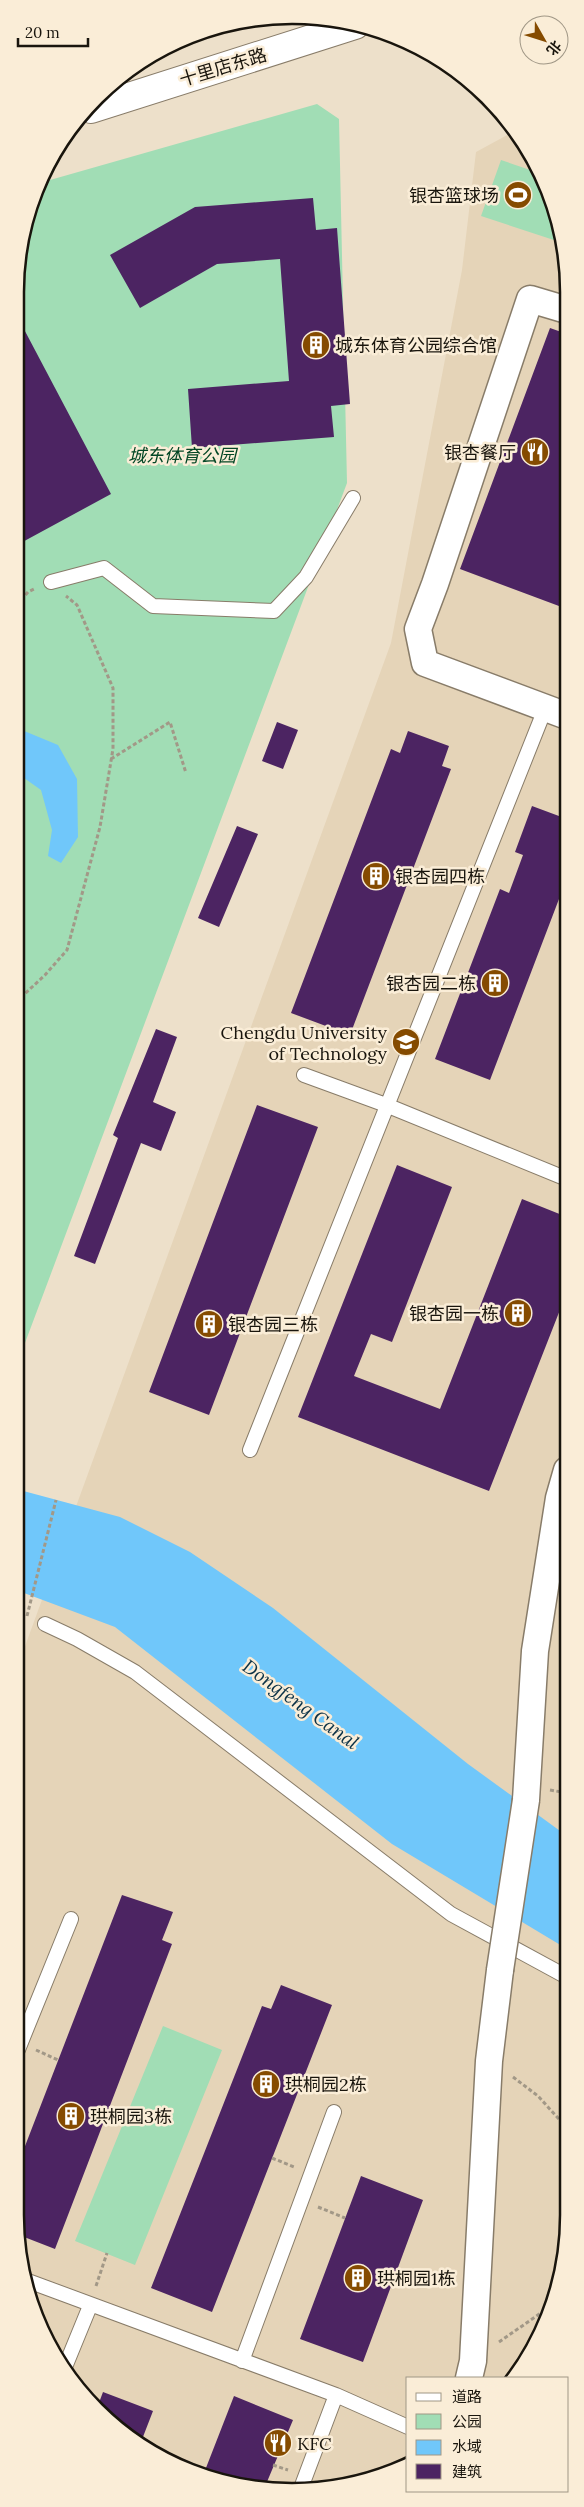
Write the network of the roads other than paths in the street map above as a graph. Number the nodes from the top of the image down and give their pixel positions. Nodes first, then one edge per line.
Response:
1 (345, 29) edge
2 (97, 107) edge
3 (560, 308) edge
4 (353, 498) dead end
5 (51, 582) road end
6 (556, 713) edge
7 (304, 1075) dead end
8 (386, 1105) junction
9 (560, 1176) edge
10 (250, 1450) dead end
11 (560, 1494) edge
12 (45, 1624) dead end
13 (71, 1919) dead end
14 (560, 1973) edge
15 (24, 2035) edge
16 (334, 2112) dead end
17 (33, 2283) edge
18 (90, 2306) junction
19 (67, 2361) edge
20 (242, 2361) junction
21 (471, 2370) edge
22 (336, 2395) junction
23 (406, 2427) edge
24 (303, 2483) edge

1 - 2 street, 十里店东路
3 - 6 street
4 - 5 lane
6 - 8 lane
7 - 8 lane
8 - 9 lane
8 - 10 lane
11 - 21 street, bridge
12 - 14 lane
13 - 15 lane
16 - 20 lane
17 - 18 lane
18 - 19 lane
18 - 20 lane
20 - 22 lane
22 - 23 lane
22 - 24 lane

